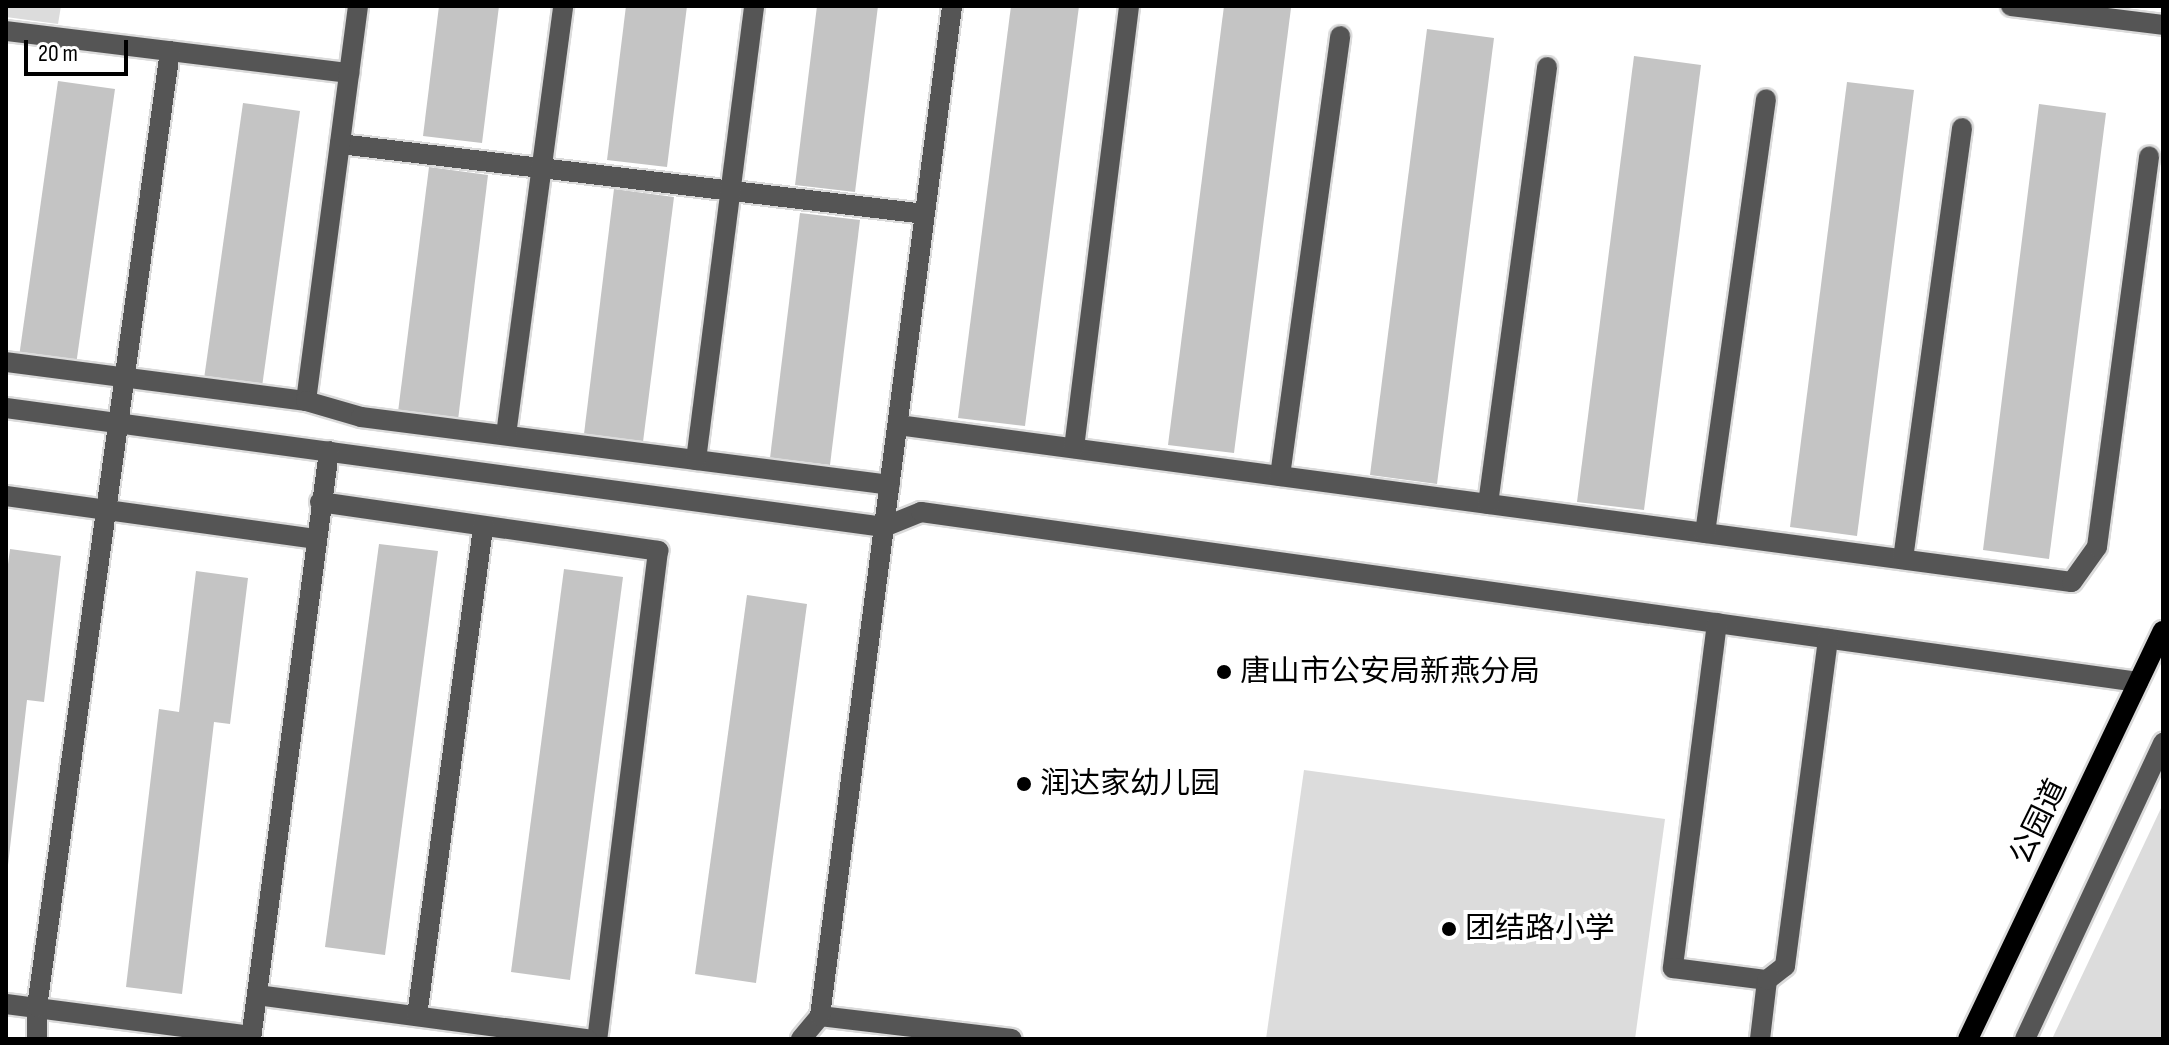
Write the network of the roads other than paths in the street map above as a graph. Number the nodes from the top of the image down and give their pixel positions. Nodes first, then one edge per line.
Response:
1 (358, 6) edge
2 (563, 6) edge
3 (754, 6) edge
4 (952, 6) edge
5 (1129, 6) edge
6 (2011, 6) edge
7 (2163, 25) edge
8 (6, 31) edge
9 (1340, 36) dead end
10 (170, 51) junction
11 (1547, 67) dead end
12 (349, 73) junction
13 (1766, 99) dead end
14 (1962, 128) dead end
15 (340, 144) junction
16 (2149, 156) dead end
17 (541, 168) junction
18 (731, 191) junction
19 (925, 214) junction
20 (6, 362) edge
21 (124, 378) junction
22 (306, 401) junction
23 (6, 408) edge
24 (118, 423) junction
25 (898, 425) junction
26 (506, 435) junction
27 (1074, 448) junction
28 (329, 451) junction
29 (696, 460) junction
30 (1280, 476) junction
31 (890, 485) junction
32 (6, 496) edge
33 (320, 502) junction
34 (1488, 504) junction
35 (106, 510) junction
36 (483, 526) junction
37 (884, 527) junction
38 (1705, 533) junction
39 (315, 539) junction
40 (1903, 559) junction
41 (1717, 623) junction
42 (2163, 631) edge
43 (1828, 639) junction
44 (2138, 682) junction
45 (2163, 743) edge
46 (1767, 980) junction
47 (257, 995) junction
48 (6, 1004) edge
49 (37, 1007) junction
50 (417, 1016) junction
51 (820, 1016) junction
52 (251, 1038) edge
53 (37, 1039) edge
54 (587, 1039) edge
55 (597, 1039) edge
56 (801, 1039) edge
57 (1012, 1039) edge
58 (1760, 1039) edge
59 (1968, 1039) edge
60 (2025, 1039) edge

1 - 12 street
2 - 17 street
3 - 18 street
4 - 19 street
5 - 27 street
6 - 7 street
8 - 10 street
9 - 30 street
10 - 12 street
10 - 21 street
11 - 34 street
12 - 15 street
13 - 38 street
14 - 40 street
15 - 17 street
15 - 22 street
16 - 40 street
17 - 18 street
17 - 26 street
18 - 19 street
18 - 29 street
19 - 25 street
20 - 21 street
21 - 22 street
21 - 24 street
22 - 26 street
23 - 24 street
24 - 28 street
24 - 35 street
25 - 27 street
25 - 31 street
26 - 29 street
27 - 30 street
28 - 33 street
28 - 37 street
29 - 31 street
30 - 34 street
31 - 37 street
32 - 35 street
33 - 36 street
33 - 39 street
34 - 38 street
35 - 39 street
35 - 49 street
36 - 50 street
36 - 55 street
37 - 41 street
37 - 51 street
38 - 40 street
39 - 47 street
41 - 43 street
41 - 46 street
42 - 44 main road, 公园道
43 - 44 street
43 - 46 street
44 - 59 main road, 公园道
45 - 60 street
46 - 58 street
47 - 50 street
47 - 52 street
48 - 49 street
49 - 52 street
49 - 53 street
50 - 54 street
51 - 56 street
51 - 57 street

